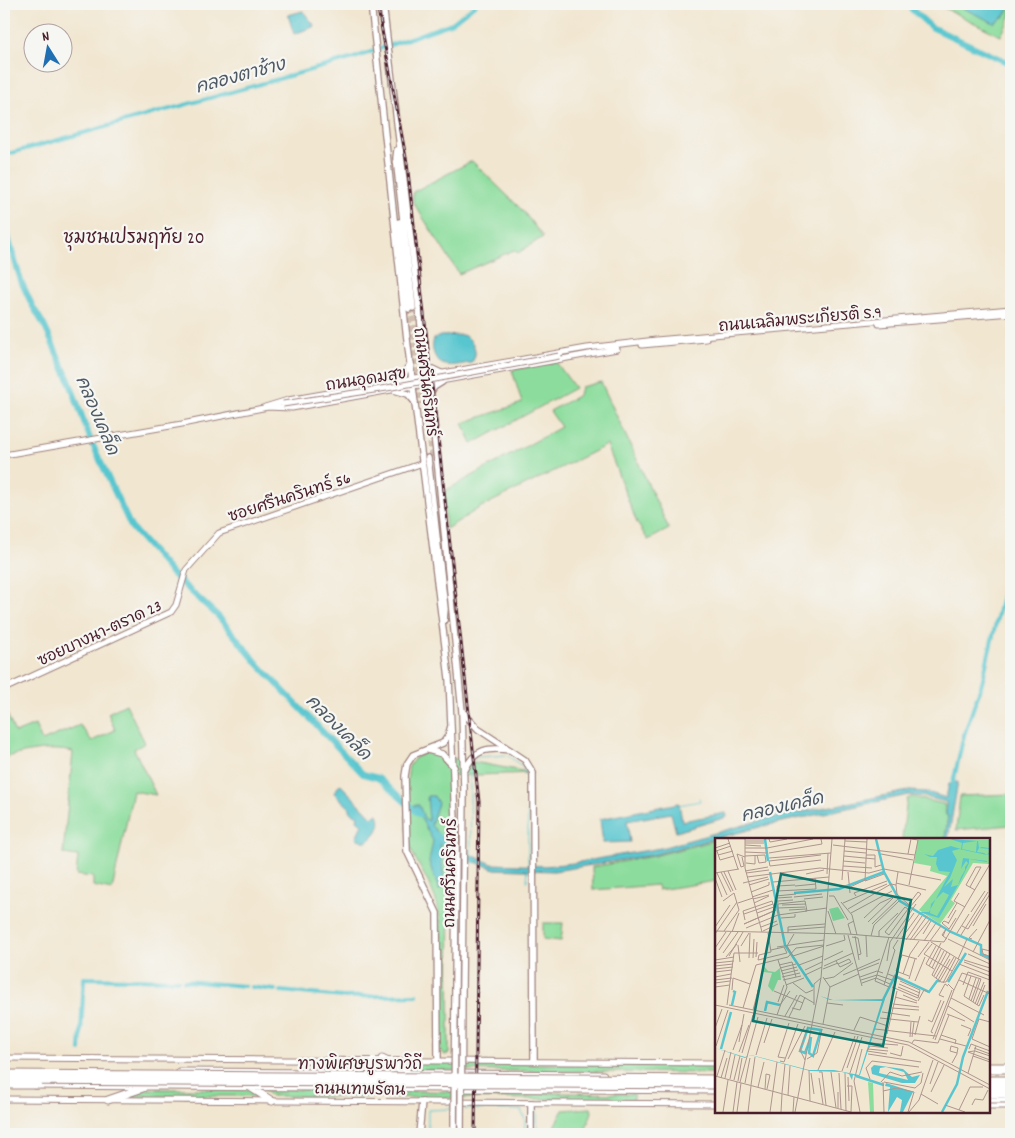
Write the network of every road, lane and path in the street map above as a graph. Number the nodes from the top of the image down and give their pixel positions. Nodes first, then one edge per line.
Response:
1 (372, 4) edge
2 (382, 4) edge
3 (398, 141) junction
4 (387, 142) junction
5 (1011, 309) edge
6 (1011, 314) edge
7 (798, 329) junction
8 (421, 337) junction
9 (407, 340) junction
10 (669, 341) junction
11 (601, 347) junction
12 (591, 353) junction
13 (575, 354) junction
14 (559, 356) joint
15 (411, 363) junction
16 (424, 364) junction
17 (457, 371) junction
18 (443, 374) junction
19 (426, 377) junction
20 (414, 379) junction
21 (459, 379) junction
22 (398, 382) junction
23 (442, 382) junction
24 (427, 385) junction
25 (414, 387) junction
26 (363, 388) junction
27 (394, 390) junction
28 (364, 395) junction
29 (428, 396) junction
30 (416, 404) junction
31 (265, 407) junction
32 (432, 423) junction
33 (419, 425) junction
34 (4, 455) edge
35 (423, 463) junction
36 (182, 578) joint
37 (452, 613) junction
38 (443, 625) junction
39 (4, 689) edge
40 (462, 711) junction
41 (452, 722) junction
42 (426, 750) junction
43 (512, 750) junction
44 (455, 768) junction
45 (464, 772) junction
46 (458, 989) junction
47 (4, 1058) edge
48 (382, 1059) junction
49 (438, 1060) junction
50 (534, 1061) junction
51 (715, 1063) edge
52 (990, 1066) edge
53 (1011, 1066) edge
54 (990, 1070) edge
55 (1011, 1070) edge
56 (4, 1072) edge
57 (408, 1072) junction
58 (715, 1077) edge
59 (715, 1077) edge
60 (4, 1080) edge
61 (990, 1081) edge
62 (1011, 1081) edge
63 (4, 1085) edge
64 (151, 1086) junction
65 (250, 1087) junction
66 (715, 1088) edge
67 (715, 1088) edge
68 (715, 1088) edge
69 (990, 1090) edge
70 (1011, 1091) edge
71 (4, 1099) edge
72 (108, 1100) junction
73 (990, 1100) edge
74 (1011, 1100) edge
75 (272, 1101) junction
76 (422, 1102) junction
77 (531, 1103) junction
78 (715, 1104) edge
79 (990, 1106) edge
80 (1011, 1106) edge
81 (420, 1134) edge
82 (454, 1134) edge
83 (461, 1134) edge
84 (531, 1134) edge

1 - 4 main road, ถนนศรีนครินทร์
2 - 3 main road, ถนนศรีนครินทร์
3 - 4 main road, ถนนศรีนครินทร์
3 - 8 main road, ถนนศรีนครินทร์
4 - 9 main road, ถนนศรีนครินทร์
5 - 7 main road, ถนนเฉลิมพระเกียรติ ร.9
6 - 7 main road, ถนนเฉลิมพระเกียรติ ร.9
7 - 10 main road, ถนนเฉลิมพระเกียรติ ร.9
8 - 9 main road
8 - 16 main road, ถนนศรีนครินทร์
9 - 15 main road, ถนนศรีนครินทร์
10 - 11 main road, ถนนเฉลิมพระเกียรติ ร.9
10 - 12 main road, ถนนเฉลิมพระเกียรติ ร.9
11 - 13 main road, ถนนเฉลิมพระเกียรติ ร.9
11 - 17 main road, ถนนเฉลิมพระเกียรติ ร.9
12 - 13 main road, ถนนเฉลิมพระเกียรติ ร.9
12 - 21 main road, ถนนเฉลิมพระเกียรติ ร.9
13 - 14 main road, ถนนเฉลิมพระเกียรติ ร.9
14 - 31 main road, ถนนอุดมสุข, bridge
15 - 20 main road, ถนนศรีนครินทร์
15 - 22 main road
16 - 18 main road
16 - 19 main road, ถนนศรีนครินทร์
17 - 18 main road, ถนนเฉลิมพระเกียรติ ร.9
17 - 21 main road
18 - 19 main road, ถนนเฉลิมพระเกียรติ ร.9
19 - 20 main road, ถนนอุดมสุข
19 - 24 main road, ถนนศรีนครินทร์
20 - 22 main road, ถนนอุดมสุข
20 - 25 main road, ถนนศรีนครินทร์
21 - 23 main road, ถนนเฉลิมพระเกียรติ ร.9
22 - 26 main road, ถนนอุดมสุข
23 - 24 main road, ถนนเฉลิมพระเกียรติ ร.9
23 - 29 main road
24 - 25 main road, ถนนอุดมสุข
24 - 29 main road, ถนนศรีนครินทร์
25 - 27 main road, ถนนอุดมสุข
25 - 30 main road, ถนนศรีนครินทร์
26 - 28 main road
26 - 31 main road, ถนนอุดมสุข
27 - 28 main road, ถนนอุดมสุข
27 - 30 main road
28 - 31 main road, ถนนอุดมสุข
29 - 32 main road, ถนนศรีนครินทร์
30 - 33 main road, ถนนศรีนครินทร์
31 - 34 main road, ถนนอุดมสุข
32 - 33 main road
32 - 37 main road, ถนนศรีนครินทร์
33 - 35 main road, ถนนศรีนครินทร์
35 - 36 main road, ซอยศรีนครินทร์ 56
35 - 38 main road, ถนนศรีนครินทร์
36 - 39 main road, ซอยบางนา-ตราด 23
37 - 38 main road, ถนนศรีนครินทร์
37 - 40 main road, ถนนศรีนครินทร์
38 - 41 main road, ถนนศรีนครินทร์
40 - 43 main road
40 - 45 main road, ถนนศรีนครินทร์
41 - 42 main road
41 - 44 main road, ถนนศรีนครินทร์
42 - 44 main road
42 - 49 main road
43 - 45 main road
43 - 50 main road
44 - 46 main road, ถนนศรีนครินทร์
45 - 46 main road, ถนนศรีนครินทร์
46 - 82 main road, ถนนศรีนครินทร์, bridge
46 - 83 main road, ถนนศรีนครินทร์, bridge
47 - 48 main road, ถนนเทพรัตน
48 - 49 main road, ถนนเทพรัตน
48 - 57 highway
49 - 50 main road, ถนนเทพรัตน
50 - 51 main road, ถนนเทพรัตน
52 - 53 main road
54 - 55 main road
56 - 57 highway, ถนนเทพรัตน
56 - 59 highway, ทางพิเศษบูรพาวิถี, bridge
57 - 58 highway, ถนนเทพรัตน
60 - 66 highway, ทางพิเศษบูรพาวิถี, bridge
61 - 62 highway
63 - 64 highway, ถนนเทพรัตน
63 - 67 highway, bridge
64 - 65 highway, ถนนเทพรัตน
64 - 72 highway
65 - 68 highway, ถนนเทพรัตน
65 - 75 highway
69 - 70 highway
71 - 72 main road, ถนนเทพรัตน
72 - 75 main road, ถนนเทพรัตน
73 - 74 main road
75 - 76 main road, ถนนเทพรัตน
76 - 77 main road, ถนนเทพรัตน
76 - 81 main road
77 - 78 main road, ถนนเทพรัตน
77 - 84 main road
79 - 80 main road

